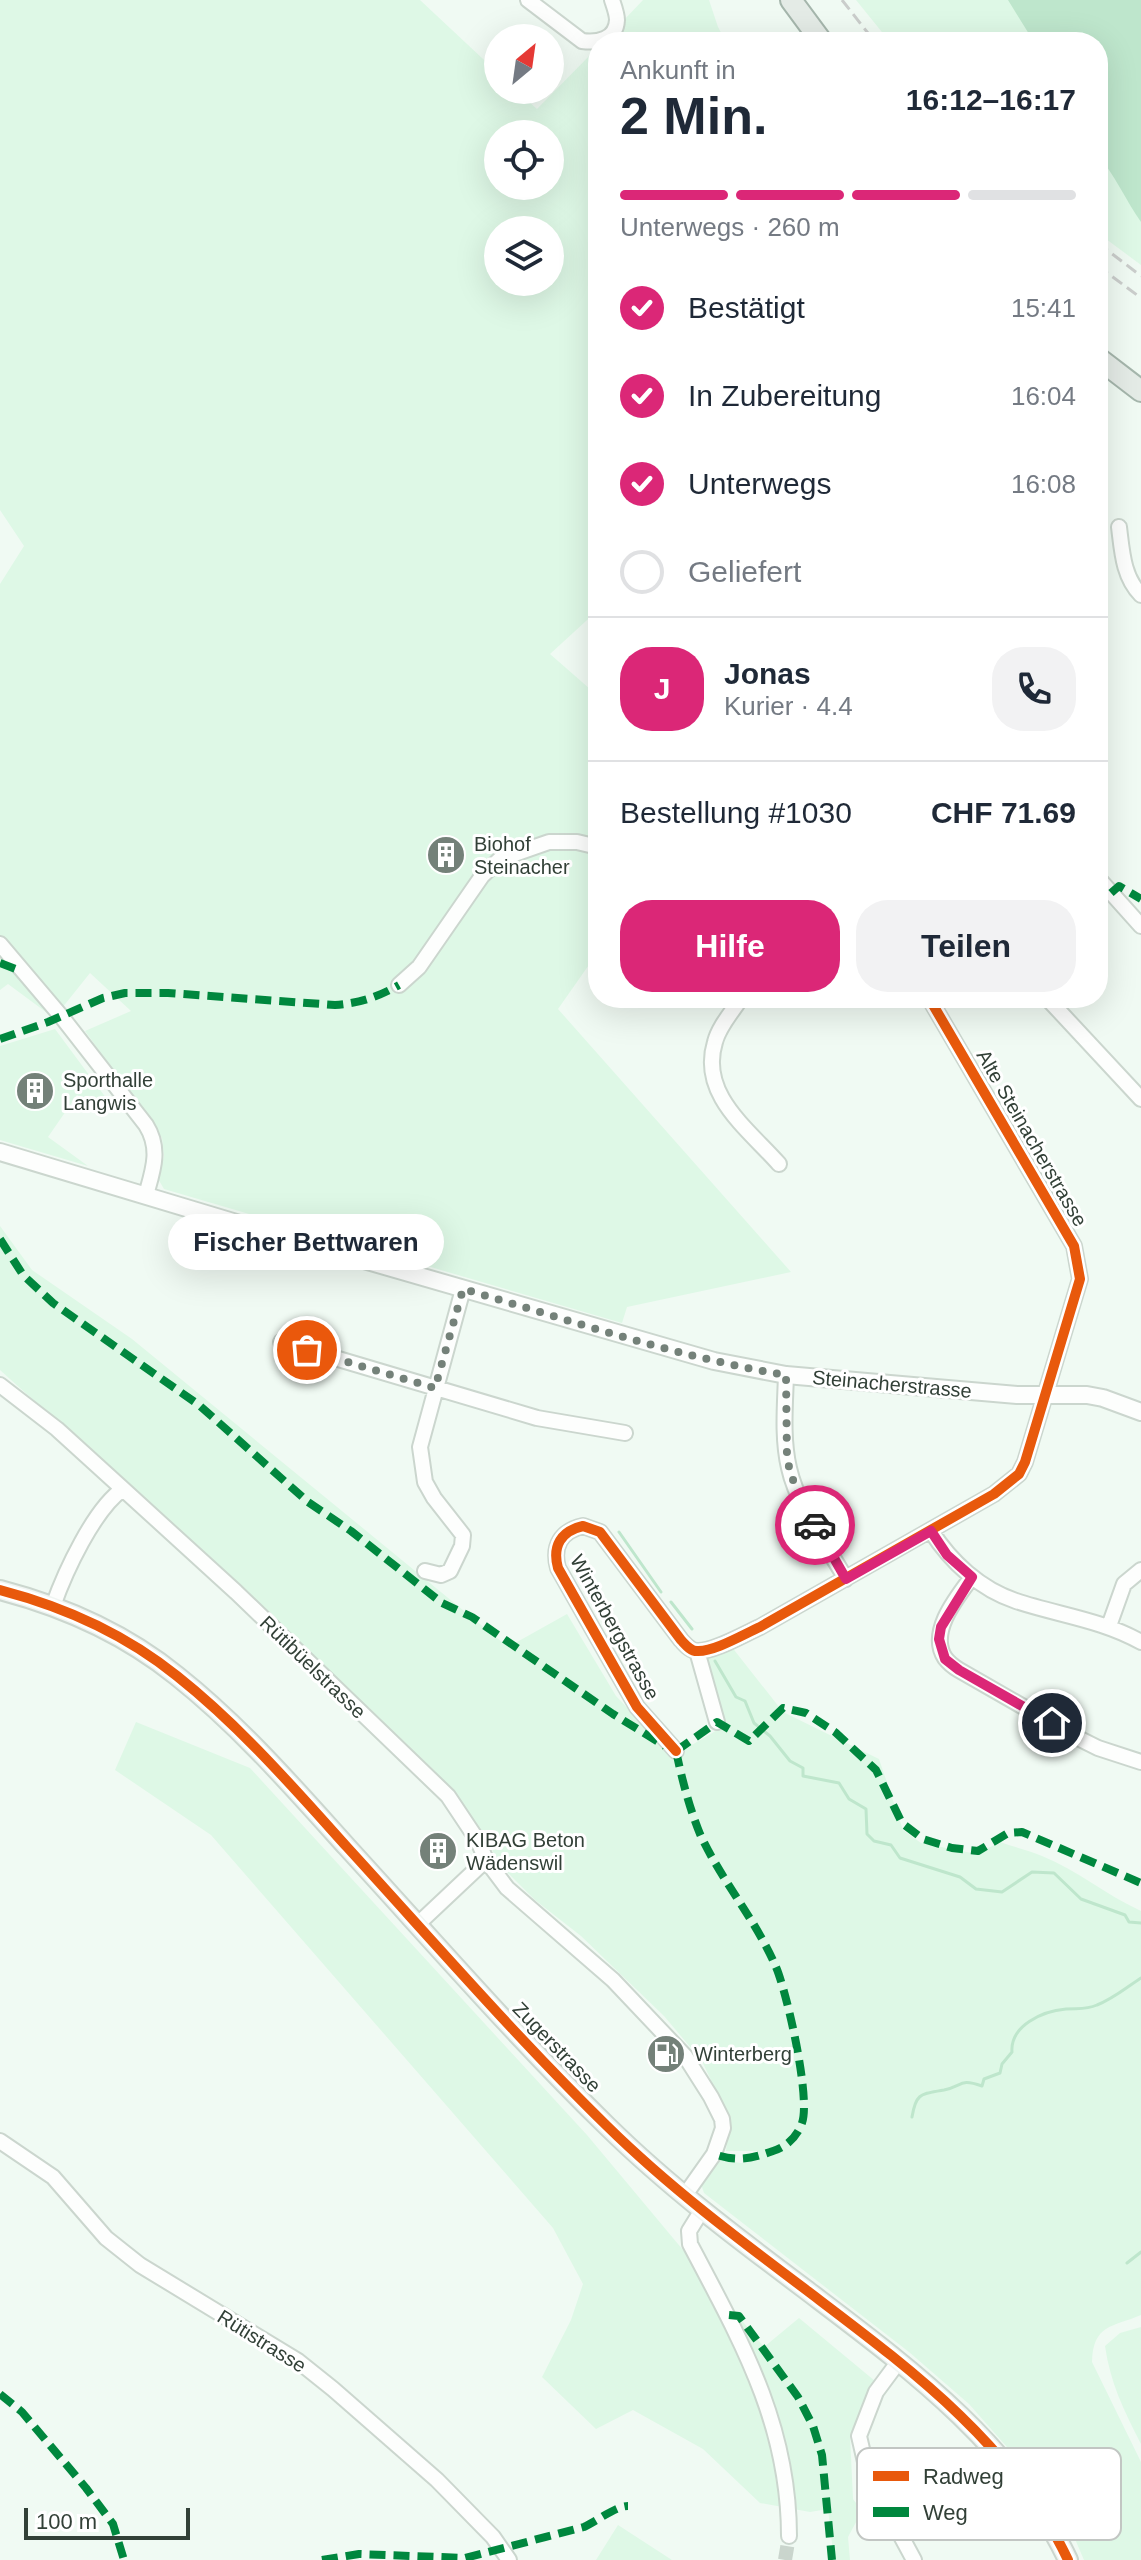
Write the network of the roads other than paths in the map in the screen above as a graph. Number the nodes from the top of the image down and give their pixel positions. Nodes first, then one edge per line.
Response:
1 (528, 0) edge
2 (612, 0) edge
3 (791, 0) edge
4 (612, 32) edge
5 (815, 32) edge
6 (588, 41) edge
7 (1108, 366) edge
8 (1141, 391) edge
9 (1119, 527) dead end
10 (1141, 595) edge
11 (588, 845) edge
12 (1108, 889) edge
13 (1141, 926) edge
14 (0, 944) edge
15 (399, 985) dead end
16 (735, 1008) edge
17 (935, 1008) edge
18 (1056, 1008) edge
19 (1141, 1099) edge
20 (0, 1152) edge
21 (779, 1164) dead end
22 (146, 1195) junction
23 (463, 1289) junction
24 (281, 1342) dead end
25 (786, 1375) junction
26 (0, 1385) edge
27 (435, 1388) junction
28 (1045, 1395) junction
29 (1141, 1412) edge
30 (625, 1433) dead end
31 (123, 1489) junction
32 (931, 1531) junction
33 (1141, 1570) edge
34 (425, 1571) dead end
35 (972, 1577) junction
36 (846, 1579) junction
37 (0, 1590) edge
38 (53, 1606) junction
39 (1109, 1626) junction
40 (1141, 1642) edge
41 (697, 1651) junction
42 (717, 1722) dead end
43 (676, 1751) dead end
44 (1141, 1762) edge
45 (486, 1860) junction
46 (418, 1924) junction
47 (0, 2141) edge
48 (685, 2195) junction
49 (702, 2210) junction
50 (899, 2361) junction
51 (862, 2448) edge
52 (992, 2448) edge
53 (789, 2536) tunnel mouth
54 (903, 2540) edge
55 (1057, 2540) edge
56 (509, 2560) edge
57 (914, 2560) edge
58 (1068, 2560) edge

1 - 6 street
2 - 4 street
3 - 5 main road
7 - 8 main road
9 - 10 street
11 - 15 street
12 - 13 street
14 - 22 street
16 - 21 street
17 - 28 street, Alte Steinacherstrasse
18 - 19 street
20 - 22 street, Steinacherstrasse
22 - 23 street, Steinacherstrasse
23 - 25 street, Steinacherstrasse
23 - 27 street
24 - 27 street
25 - 28 street, Steinacherstrasse
25 - 36 street
26 - 31 street, Rütibüelstrasse
27 - 30 street
27 - 34 street
28 - 29 street, Steinacherstrasse
28 - 32 street
31 - 38 street
31 - 45 street, Rütibüelstrasse
32 - 35 street
32 - 36 street
33 - 39 street
35 - 39 street
35 - 44 street
36 - 41 street
37 - 38 main road, Zugerstrasse
38 - 46 main road, Zugerstrasse
39 - 40 street
41 - 42 street
41 - 43 street, Winterbergstrasse
45 - 46 street
45 - 48 street, Rütibüelstrasse
46 - 48 main road, Zugerstrasse
47 - 56 street, Rütistrasse
48 - 49 main road, Zugerstrasse
49 - 50 main road, Zugerstrasse
49 - 53 street
50 - 51 street
50 - 52 main road, Zugerstrasse
54 - 57 street
55 - 58 main road, Zugerstrasse

